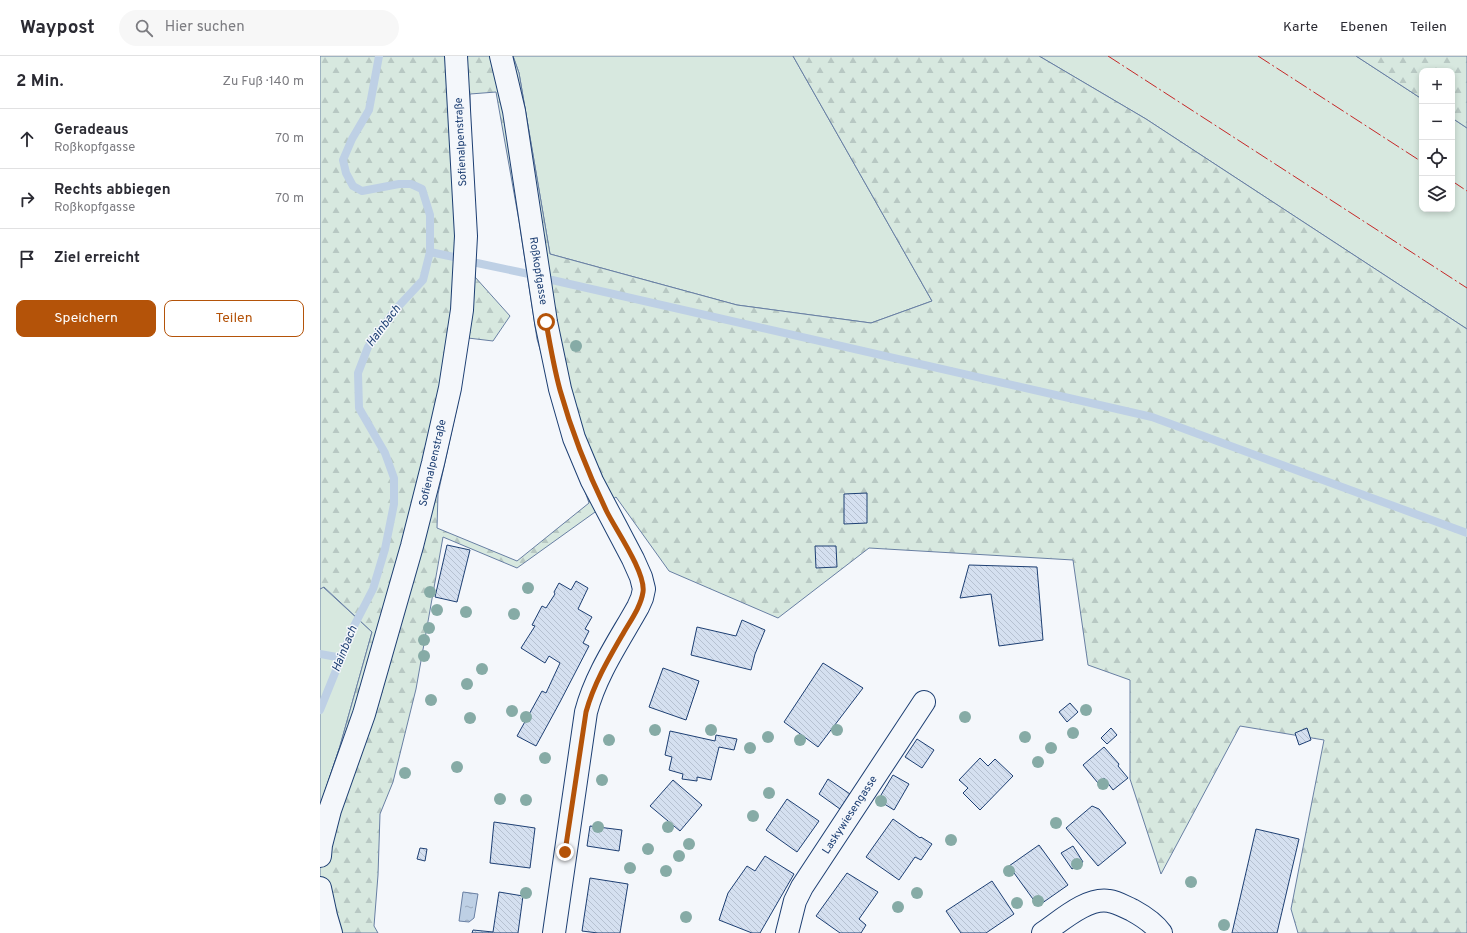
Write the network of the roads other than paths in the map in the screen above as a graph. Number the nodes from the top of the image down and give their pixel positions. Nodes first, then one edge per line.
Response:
1 (456, 56) edge
2 (501, 56) edge
3 (924, 702) dead end
4 (320, 856) edge
5 (320, 888) edge
6 (331, 933) edge
7 (554, 933) edge
8 (787, 933) edge
9 (1043, 933) edge
10 (1161, 933) edge

1 - 4 street, Sofienalpenstraße
2 - 7 street, Roßkopfgasse
3 - 8 street, Laskywiesengasse
5 - 6 street
9 - 10 street

